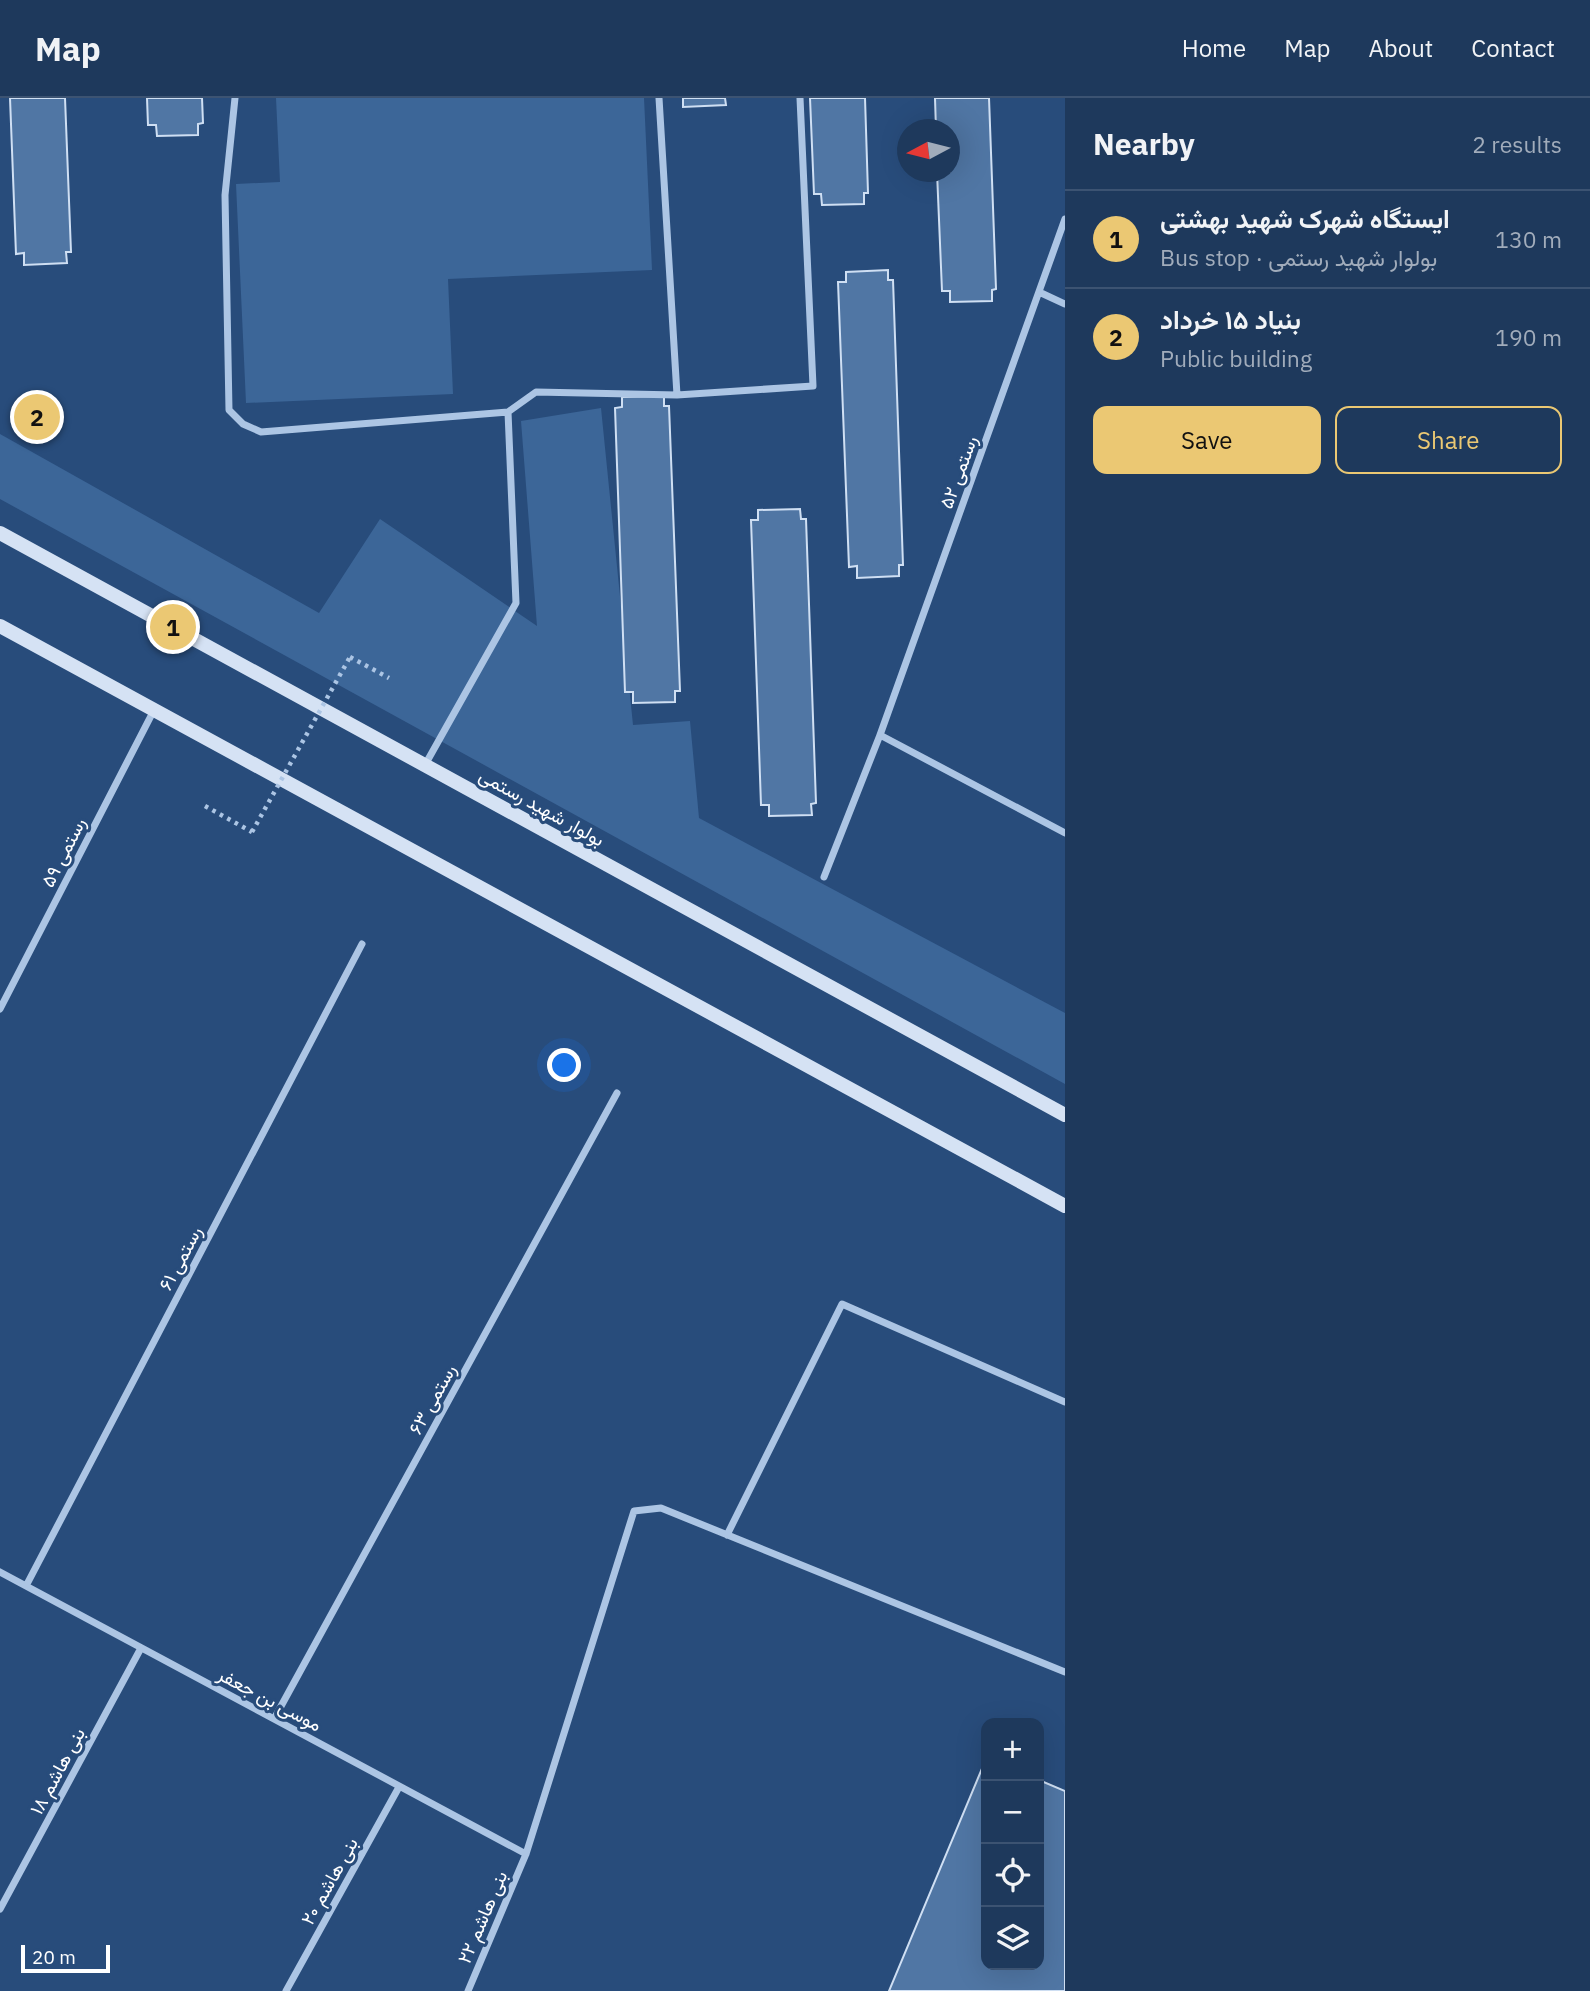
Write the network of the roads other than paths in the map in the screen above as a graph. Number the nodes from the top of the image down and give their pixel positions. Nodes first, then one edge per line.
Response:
1 (235, 98) edge
2 (659, 98) edge
3 (800, 98) edge
4 (1065, 219) edge
5 (1040, 292) junction
6 (1065, 304) edge
7 (677, 395) junction
8 (508, 412) junction
9 (0, 533) edge
10 (0, 626) edge
11 (154, 710) junction
12 (880, 735) junction
13 (425, 765) junction
14 (1065, 833) edge
15 (824, 877) dead end
16 (362, 944) dead end
17 (0, 1009) edge
18 (617, 1093) dead end
19 (1065, 1115) edge
20 (1065, 1206) edge
21 (1065, 1402) edge
22 (727, 1535) junction
23 (0, 1572) edge
24 (26, 1586) junction
25 (141, 1648) junction
26 (1065, 1672) edge
27 (274, 1719) junction
28 (399, 1787) junction
29 (526, 1854) junction
30 (0, 1909) edge
31 (286, 1991) edge
32 (468, 1991) edge

1 - 8 street
2 - 7 street
3 - 7 street
4 - 5 street, رستمی ۵۲
5 - 6 street
5 - 12 street, رستمی ۵۲
7 - 8 street
8 - 13 street
9 - 13 main road, بولوار شهید رستمی
10 - 11 main road
11 - 17 street, رستمی ۵۹
11 - 20 main road
12 - 14 street
12 - 15 street, رستمی ۵۲
13 - 19 main road, بولوار شهید رستمی
16 - 24 street, رستمی ۶۱
18 - 27 street, رستمی ۶۳
21 - 22 street
22 - 26 street
22 - 29 street, بنی هاشم ۲۲
23 - 24 street, موسی بن جعفر
24 - 25 street, موسی بن جعفر
25 - 27 street, موسی بن جعفر
25 - 30 street, بنی هاشم ۱۸
27 - 28 street, موسی بن جعفر
28 - 29 street, موسی بن جعفر
28 - 31 street, بنی هاشم ۲۰
29 - 32 street, بنی هاشم ۲۲

